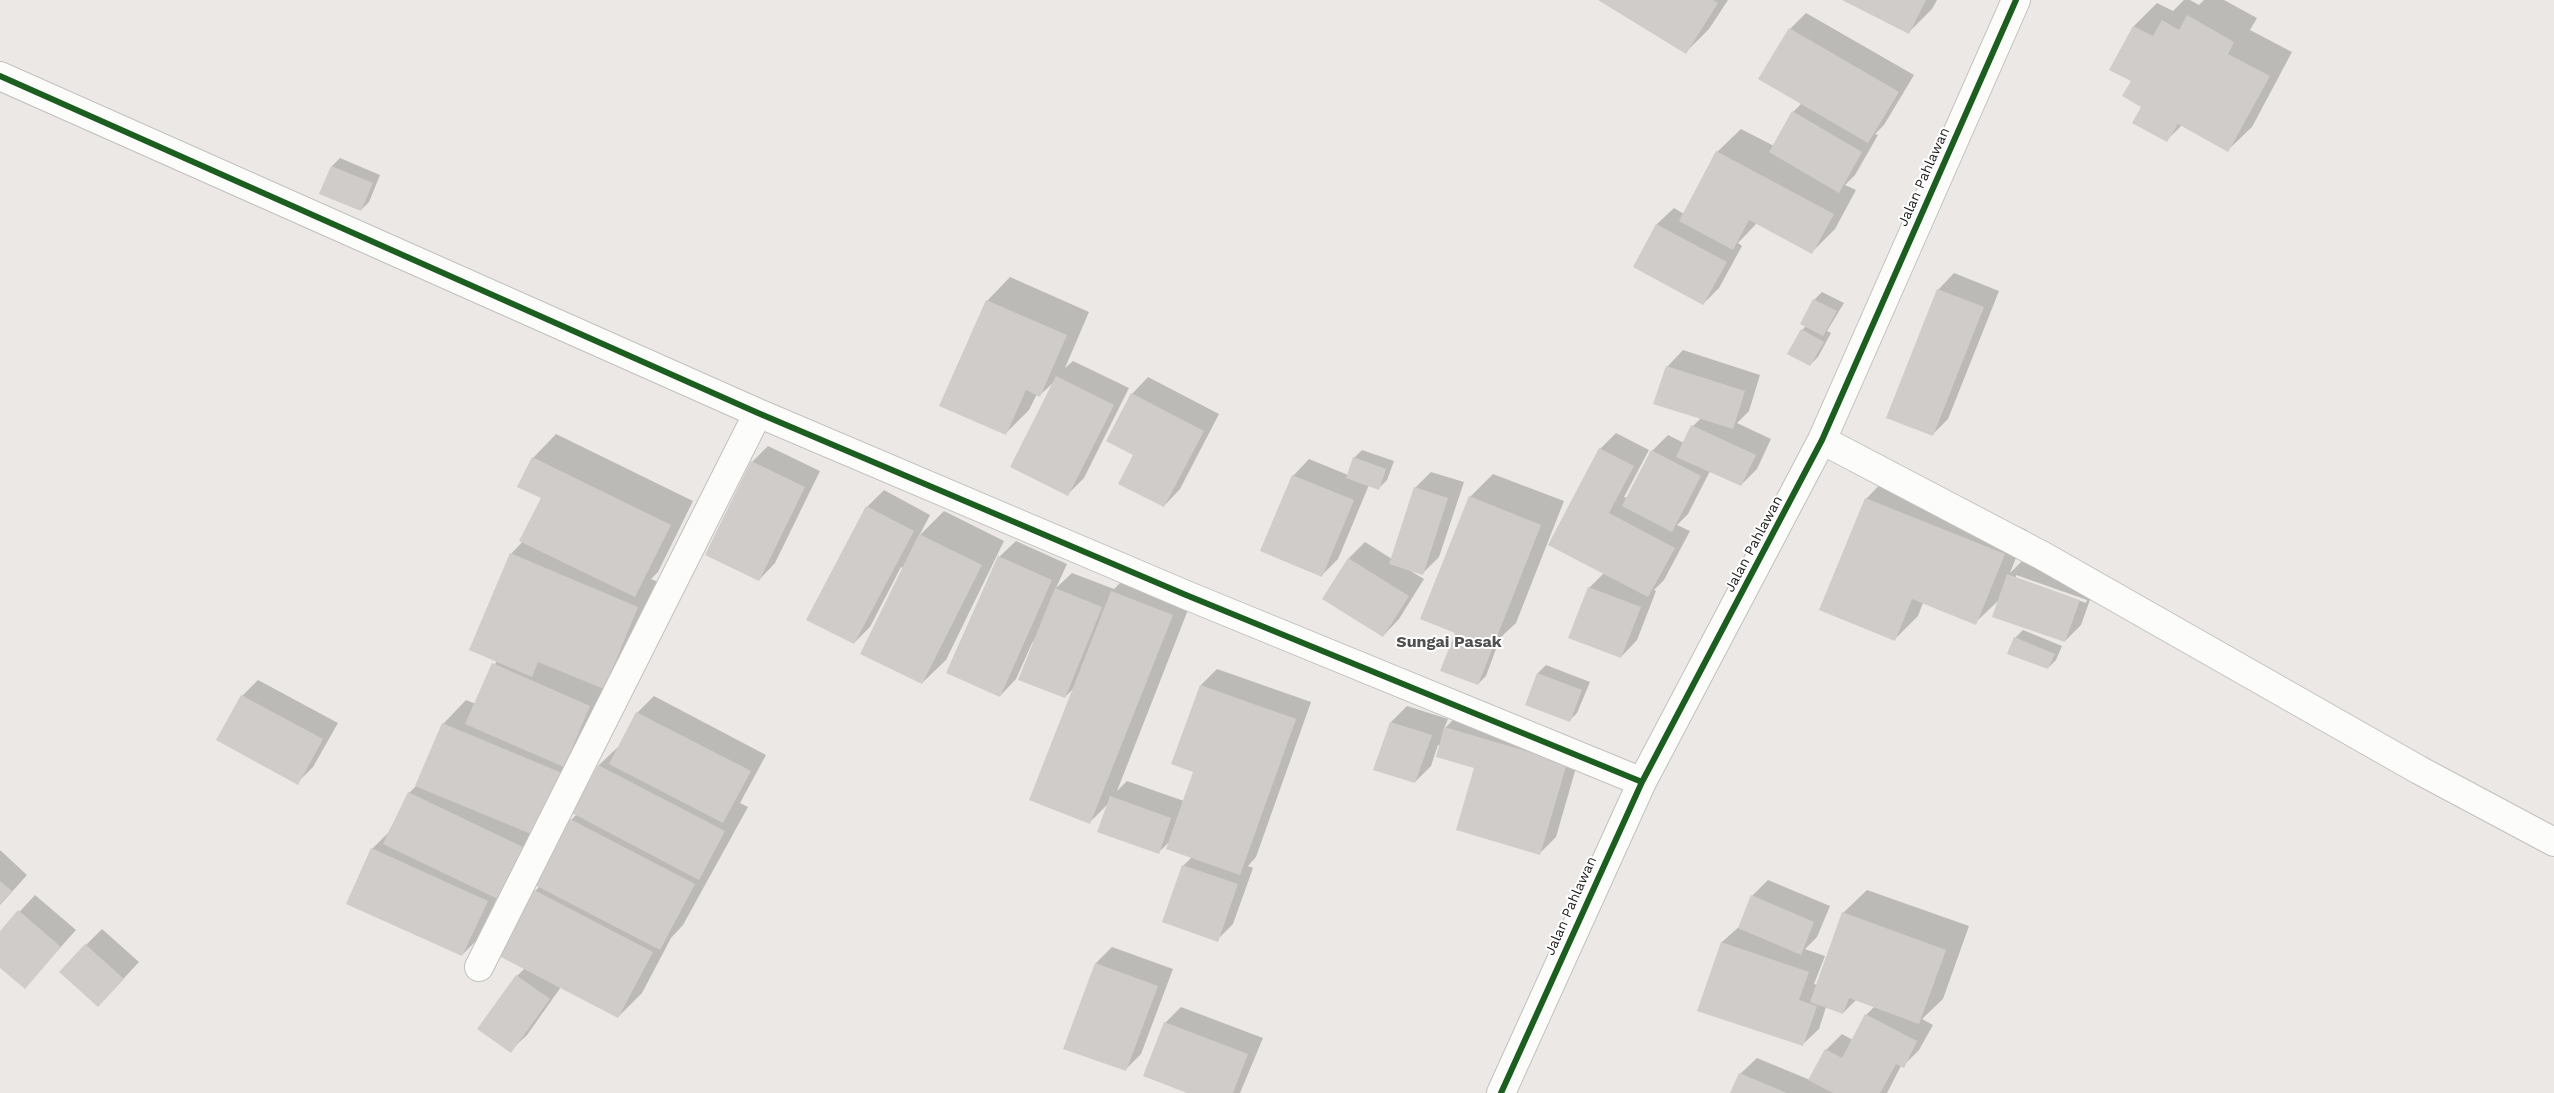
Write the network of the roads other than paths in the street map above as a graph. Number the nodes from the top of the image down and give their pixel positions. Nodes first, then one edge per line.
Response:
1 (2016, 0) edge
2 (0, 76) edge
3 (758, 413) junction
4 (1822, 440) junction
5 (1642, 782) junction
6 (2554, 842) edge
7 (479, 967) dead end
8 (1501, 1093) edge

1 - 4 street, Jalan Pahlawan
2 - 3 street
3 - 5 street
3 - 7 street
4 - 5 street, Jalan Pahlawan
4 - 6 street
5 - 8 street, Jalan Pahlawan

